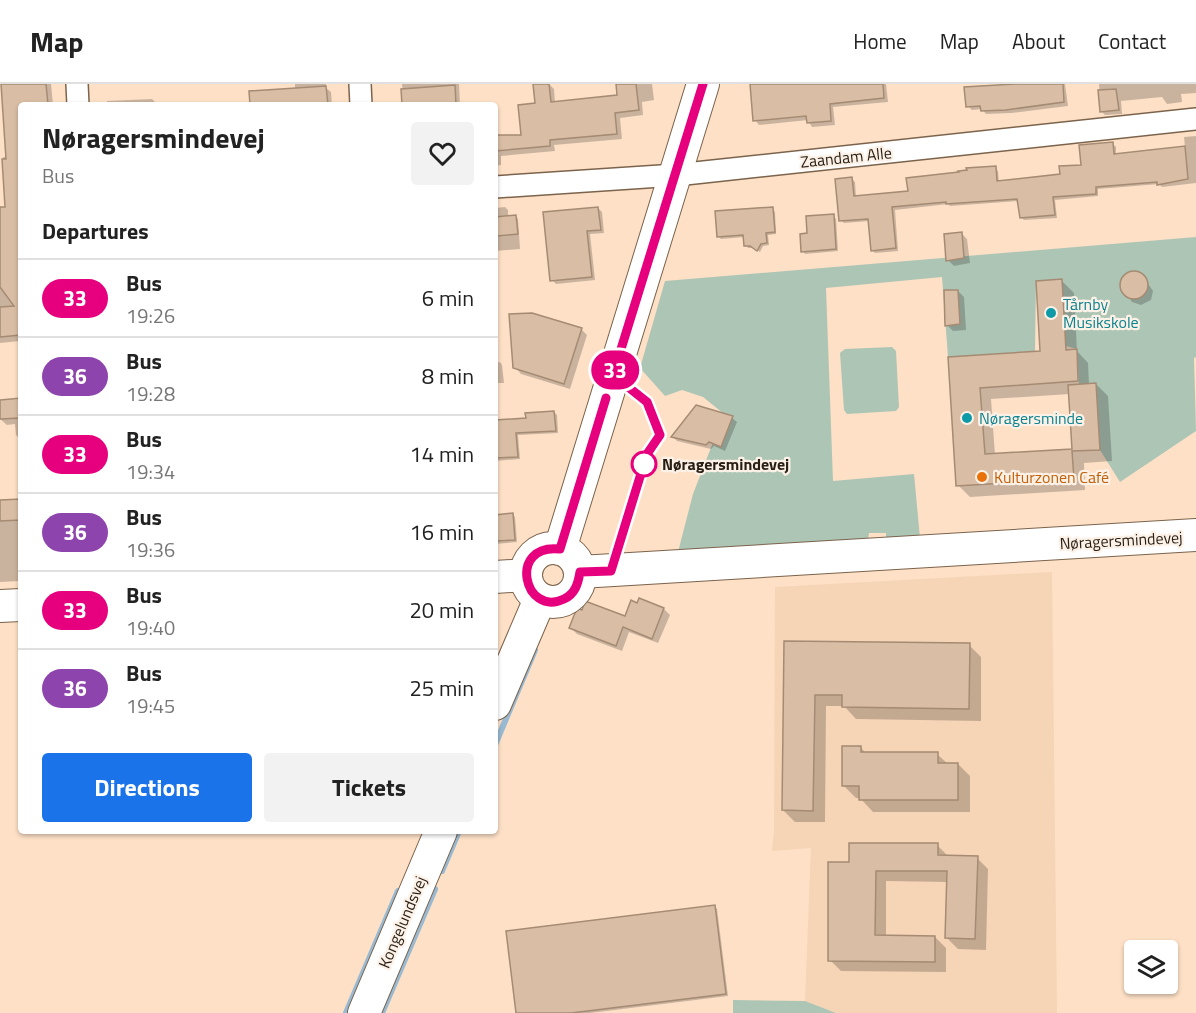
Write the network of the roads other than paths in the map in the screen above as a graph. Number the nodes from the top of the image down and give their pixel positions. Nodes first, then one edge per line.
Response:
1 (77, 84) edge
2 (360, 84) edge
3 (703, 84) edge
4 (78, 102) edge
5 (361, 102) edge
6 (1196, 119) edge
7 (676, 176) junction
8 (498, 187) edge
9 (1196, 535) edge
10 (570, 561) junction
11 (498, 578) edge
12 (533, 587) junction
13 (18, 605) edge
14 (0, 606) edge
15 (498, 696) edge
16 (440, 834) edge
17 (364, 1013) edge

1 - 4 street
2 - 5 street
3 - 7 street
6 - 7 street, Zaandam Alle
7 - 8 street, Zaandam Alle
7 - 10 street
9 - 10 street, Nøragersmindevej
10 - 12 street
10 - 12 street
11 - 12 street
12 - 15 street
13 - 14 street
16 - 17 street, Kongelundsvej

